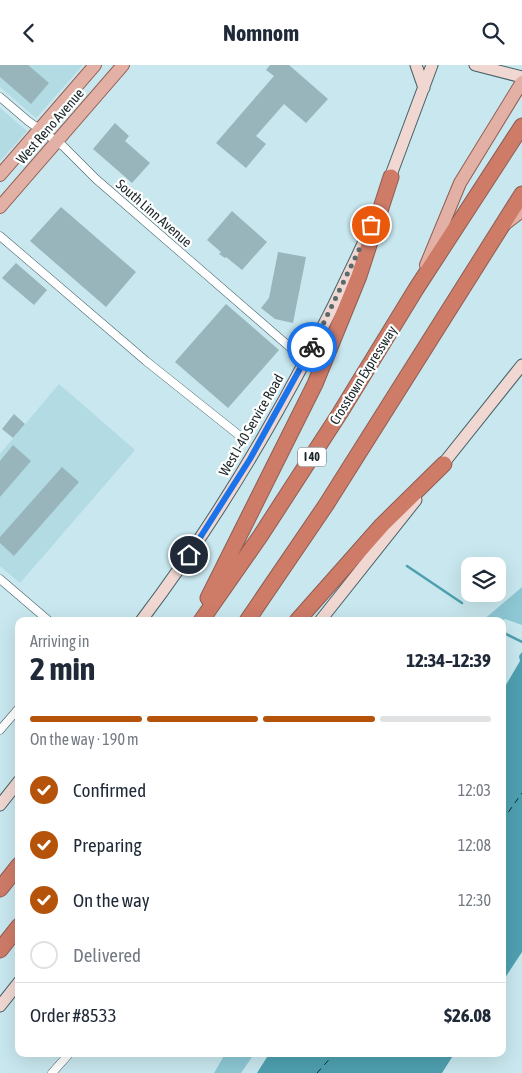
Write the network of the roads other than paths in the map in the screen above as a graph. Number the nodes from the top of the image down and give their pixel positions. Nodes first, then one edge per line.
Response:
1 (95, 65) edge
2 (416, 65) edge
3 (432, 65) edge
4 (475, 65) edge
5 (115, 68) edge
6 (522, 77) edge
7 (522, 82) edge
8 (424, 88) junction
9 (0, 97) edge
10 (522, 126) edge
11 (40, 129) junction
12 (57, 141) junction
13 (0, 175) edge
14 (391, 177) junction
15 (522, 194) edge
16 (0, 207) edge
17 (522, 211) edge
18 (499, 229) junction
19 (0, 235) edge
20 (416, 289) junction
21 (292, 349) dead end
22 (522, 365) edge
23 (240, 436) dead end
24 (444, 463) junction
25 (0, 579) edge
26 (44, 617) edge
27 (144, 617) edge
28 (198, 617) edge
29 (204, 617) edge
30 (250, 617) edge
31 (301, 617) edge
32 (323, 617) edge
33 (15, 713) edge
34 (0, 730) edge
35 (15, 786) edge
36 (0, 805) edge
37 (15, 870) edge
38 (0, 889) edge
39 (15, 931) edge
40 (0, 950) edge
41 (15, 986) edge
42 (0, 1006) edge
43 (66, 1057) edge
44 (52, 1073) edge

1 - 11 main road, West Reno Avenue
2 - 8 main road
3 - 8 main road, West I-40 Service Road
4 - 6 main road
5 - 12 main road, West Reno Avenue
7 - 20 main road
8 - 14 main road, West I-40 Service Road
9 - 11 street, South Linn Avenue
10 - 20 highway, Crosstown Expressway / I 40
11 - 12 street, South Linn Avenue
11 - 13 main road, West Reno Avenue
12 - 16 main road, West Reno Avenue
12 - 21 street, South Linn Avenue
14 - 27 main road, West I-40 Service Road
14 - 28 highway
15 - 18 highway
17 - 18 main road
18 - 30 highway
19 - 23 street
20 - 29 highway, Crosstown Expressway / I 40
22 - 24 main road
24 - 31 highway
24 - 32 main road
25 - 26 street
33 - 34 street
35 - 36 main road
37 - 38 highway
39 - 40 highway
41 - 42 main road
43 - 44 street

